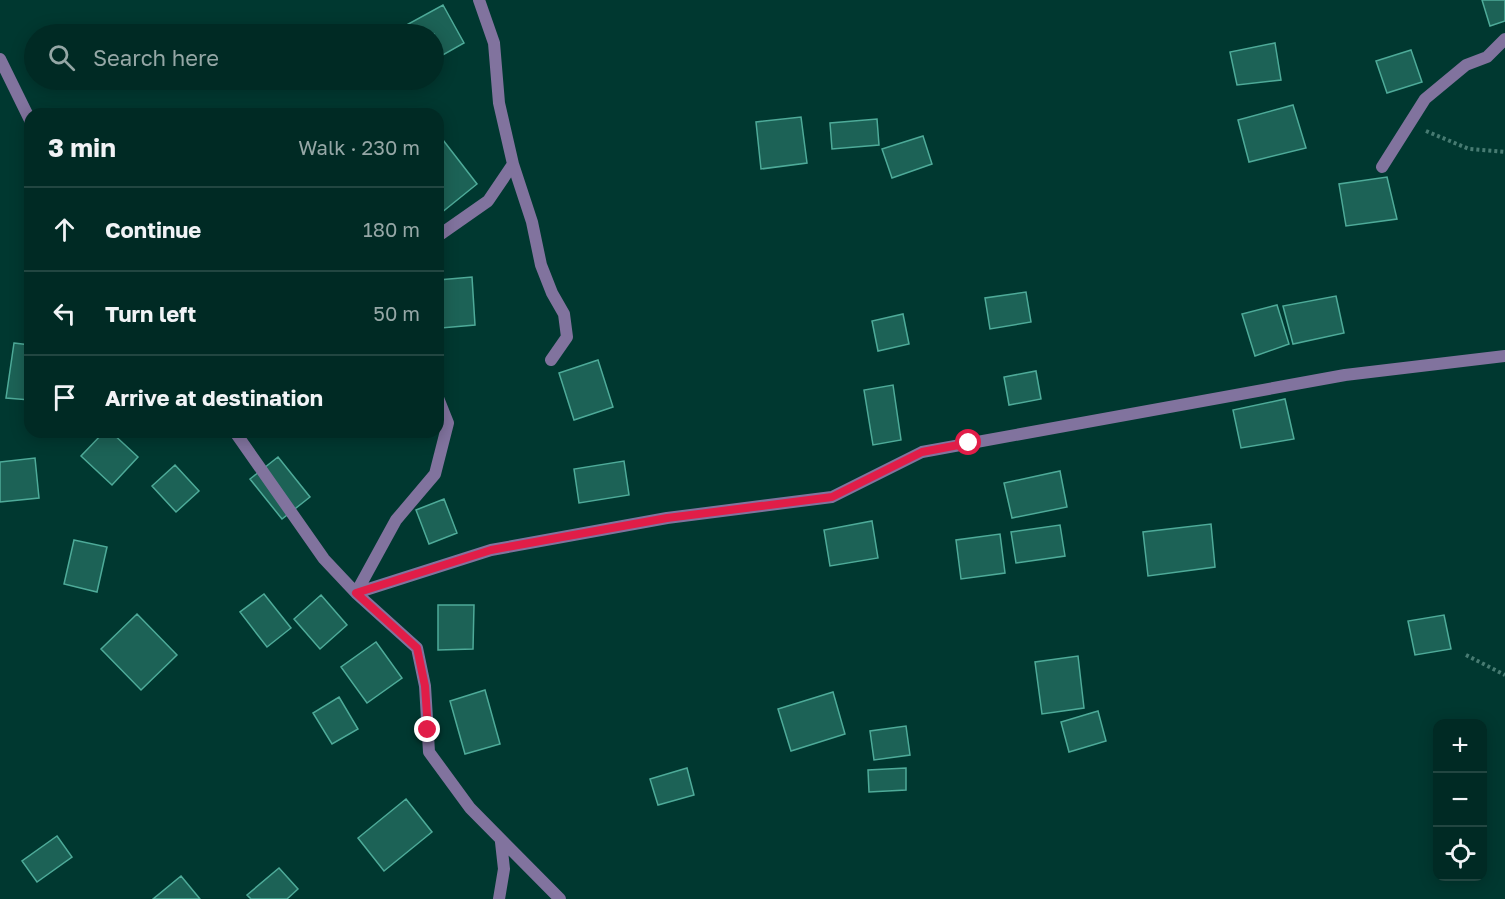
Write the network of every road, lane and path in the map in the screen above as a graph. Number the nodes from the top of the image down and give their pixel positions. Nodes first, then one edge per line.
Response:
1 (479, 0) edge
2 (1505, 39) edge
3 (0, 59) edge
4 (24, 108) edge
5 (1410, 123) junction
6 (1505, 152) edge
7 (513, 164) junction
8 (1382, 168) dead end
9 (444, 232) edge
10 (1505, 356) edge
11 (551, 360) dead end
12 (444, 413) edge
13 (239, 438) edge
14 (356, 593) junction
15 (1466, 655) dead end
16 (1505, 675) edge
17 (501, 842) junction
18 (498, 899) edge
19 (560, 899) edge

1 - 7 street
2 - 5 street
3 - 4 street
5 - 6 path
5 - 8 street
7 - 9 street
7 - 11 street
10 - 14 street
12 - 14 street
13 - 14 street
14 - 17 street
15 - 16 path
17 - 18 street
17 - 19 street

